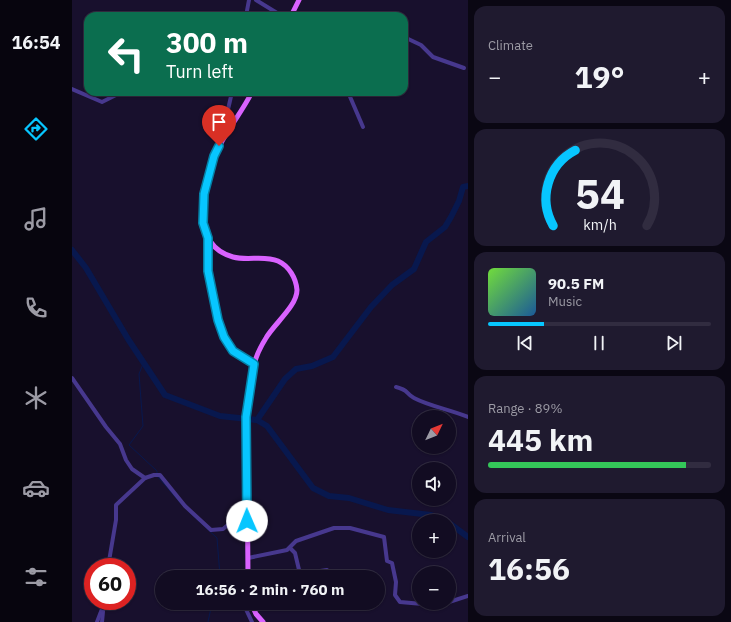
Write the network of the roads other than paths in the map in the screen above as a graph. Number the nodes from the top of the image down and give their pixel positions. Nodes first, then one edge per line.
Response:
1 (249, 0) edge
2 (256, 0) edge
3 (300, 0) edge
4 (247, 12) edge
5 (276, 12) edge
6 (293, 12) edge
7 (408, 39) edge
8 (464, 68) dead end
9 (72, 89) edge
10 (84, 94) edge
11 (88, 96) edge
12 (114, 96) edge
13 (231, 96) edge
14 (250, 96) edge
15 (350, 96) edge
16 (363, 127) dead end
17 (224, 137) junction
18 (208, 238) junction
19 (254, 364) junction
20 (72, 378) edge
21 (396, 387) dead end
22 (468, 417) edge
23 (145, 478) junction
24 (247, 509) junction
25 (290, 548) junction
26 (110, 558) edge
27 (248, 558) junction
28 (248, 570) edge
29 (299, 570) edge
30 (468, 596) edge
31 (456, 600) edge
32 (412, 603) edge
33 (101, 610) edge
34 (103, 610) edge
35 (246, 610) edge
36 (254, 610) edge
37 (97, 622) edge
38 (102, 622) edge
39 (252, 622) edge
40 (263, 622) edge

1 - 4 street
2 - 5 street
3 - 6 main road
7 - 8 street
9 - 10 street
11 - 12 street
13 - 17 street
14 - 17 main road
15 - 16 street
17 - 18 main road
18 - 19 street
18 - 19 main road
19 - 24 main road
20 - 23 street
21 - 22 street
23 - 24 street
23 - 26 street
24 - 27 main road
25 - 27 street
25 - 29 street
25 - 32 street
27 - 28 main road
30 - 31 street
33 - 37 street
34 - 38 street
35 - 39 street
36 - 40 main road

